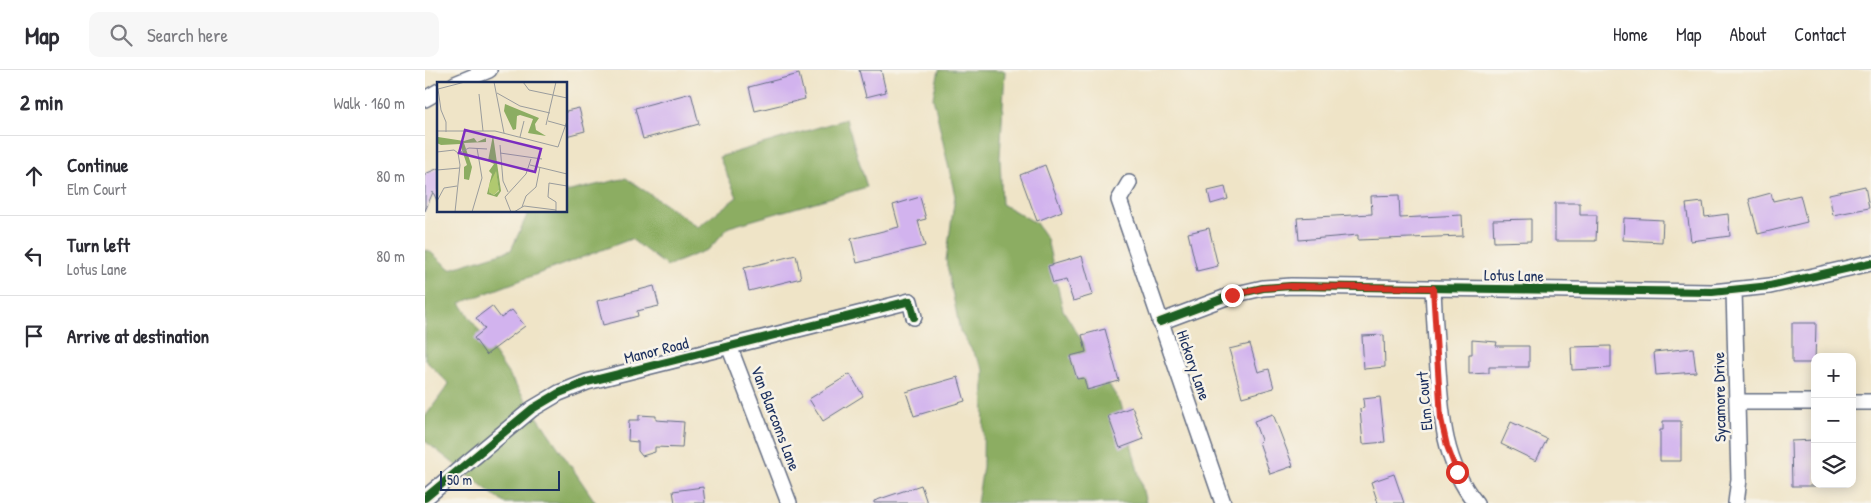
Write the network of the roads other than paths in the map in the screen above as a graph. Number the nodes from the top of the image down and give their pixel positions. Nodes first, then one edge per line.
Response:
1 (486, 70) edge
2 (459, 82) edge
3 (437, 93) edge
4 (425, 99) edge
5 (1129, 183) dead end
6 (1871, 263) edge
7 (1433, 288) junction
8 (1734, 290) junction
9 (914, 317) dead end
10 (1160, 322) junction
11 (729, 346) junction
12 (1737, 402) junction
13 (1811, 402) edge
14 (1856, 402) edge
15 (1871, 402) edge
16 (425, 498) edge
17 (789, 503) edge
18 (1223, 503) edge
19 (1476, 503) edge
20 (1736, 503) edge

1 - 2 street
3 - 4 street
5 - 10 street, Hickory Lane
6 - 8 street, Lotus Lane
7 - 8 street, Lotus Lane
7 - 10 street, Lotus Lane
7 - 19 street, Elm Court
8 - 12 street, Sycamore Drive
9 - 11 street, Manor Road
10 - 18 street, Hickory Lane
11 - 16 street, Manor Road
11 - 17 street, Van Blarcoms Lane
12 - 13 street
12 - 20 street, Sycamore Drive
14 - 15 street

